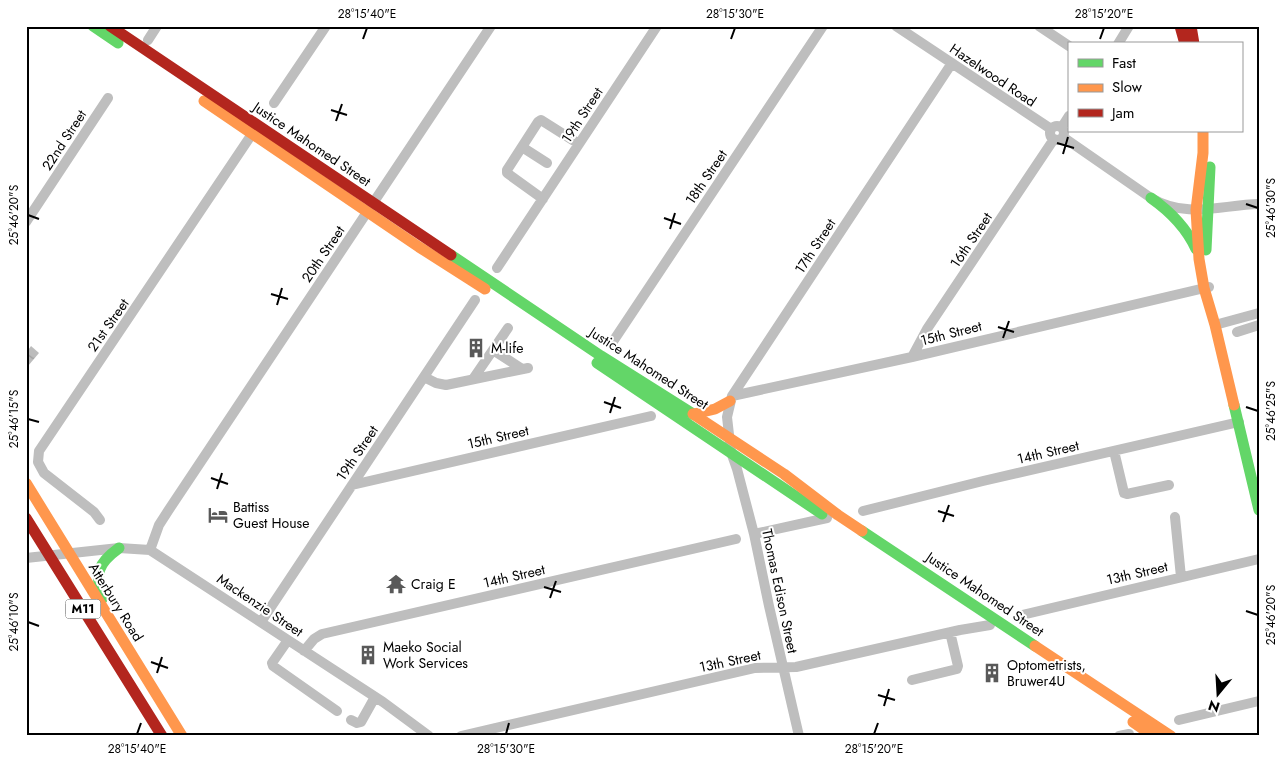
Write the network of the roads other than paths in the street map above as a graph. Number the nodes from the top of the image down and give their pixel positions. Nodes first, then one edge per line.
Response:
1 (93, 26) edge
2 (110, 26) edge
3 (157, 26) edge
4 (326, 26) edge
5 (491, 26) edge
6 (657, 26) edge
7 (823, 26) edge
8 (896, 26) edge
9 (1039, 26) edge
10 (1129, 26) edge
11 (1180, 26) edge
12 (1191, 26) edge
13 (148, 40) dead end
14 (1119, 42) edge
15 (1184, 42) edge
16 (1194, 42) edge
17 (1068, 45) edge
18 (952, 63) junction
19 (108, 98) dead end
20 (274, 103) dead end
21 (1068, 117) edge
22 (1203, 132) edge
23 (1210, 132) edge
24 (1057, 133) junction
25 (252, 134) junction
26 (579, 144) junction
27 (522, 146) junction
28 (547, 163) dead end
29 (1151, 198) junction
30 (543, 199) junction
31 (1259, 204) edge
32 (370, 208) junction
33 (1196, 210) junction
34 (1208, 210) junction
35 (26, 222) edge
36 (1199, 259) junction
37 (497, 268) dead end
38 (1207, 287) junction
39 (475, 300) dead end
40 (1256, 314) edge
41 (1215, 324) junction
42 (1257, 326) edge
43 (508, 328) dead end
44 (1237, 332) dead end
45 (612, 343) dead end
46 (493, 350) junction
47 (912, 357) junction
48 (424, 377) junction
49 (473, 379) junction
50 (731, 399) junction
51 (694, 414) junction
52 (651, 416) dead end
53 (1239, 422) junction
54 (730, 438) junction
55 (1114, 451) junction
56 (731, 452) junction
57 (26, 483) edge
58 (352, 485) junction
59 (1169, 485) dead end
60 (1259, 510) edge
61 (863, 511) dead end
62 (1174, 517) dead end
63 (26, 518) edge
64 (827, 518) junction
65 (100, 520) dead end
66 (26, 522) edge
67 (754, 534) junction
68 (26, 535) edge
69 (736, 539) dead end
70 (119, 548) junction
71 (150, 550) junction
72 (68, 553) junction
73 (49, 555) junction
74 (26, 558) edge
75 (1259, 559) edge
76 (1181, 577) junction
77 (1022, 615) dead end
78 (261, 622) junction
79 (112, 623) junction
80 (990, 625) junction
81 (950, 632) junction
82 (288, 640) junction
83 (304, 651) junction
84 (782, 667) junction
85 (912, 680) dead end
86 (375, 697) junction
87 (1259, 701) edge
88 (337, 711) dead end
89 (351, 720) dead end
90 (1179, 720) dead end
91 (425, 733) edge
92 (478, 734) edge
93 (162, 736) edge
94 (182, 736) edge
95 (439, 736) edge
96 (461, 736) edge
97 (799, 736) edge
98 (1153, 736) edge
99 (1171, 736) edge

1 - 25 main road, Justice Mahomed Street
2 - 32 main road, Justice Mahomed Street
3 - 13 street
4 - 20 street
5 - 32 street, 20th Street
6 - 26 street, 19th Street
7 - 45 street, 18th Street
8 - 18 street, Hazelwood Road
9 - 17 street
10 - 14 street
11 - 15 main road
12 - 16 main road
18 - 24 street, Hazelwood Road
18 - 50 street, 17th Street
19 - 35 street, 22nd Street
21 - 24 street, 16th Street
22 - 33 main road
23 - 34 main road
24 - 29 street, Hazelwood Road
24 - 47 street, 16th Street
25 - 32 main road, Justice Mahomed Street
25 - 65 street, 21st Street
26 - 27 street
26 - 30 street, 19th Street
27 - 28 street
27 - 30 street
29 - 33 street, Hazelwood Road
29 - 36 main road
30 - 37 street, 19th Street
31 - 34 street, Hazelwood Road
32 - 51 main road, Justice Mahomed Street
32 - 56 main road, Justice Mahomed Street
32 - 71 street, 20th Street
33 - 34 street, Hazelwood Road
33 - 36 main road
34 - 38 main road
36 - 38 main road
38 - 41 main road
38 - 47 street, 15th Street
39 - 48 street, 19th Street
40 - 41 street
40 - 42 street
41 - 53 main road
42 - 44 street
43 - 46 street
46 - 49 street
46 - 49 street
47 - 50 street, 15th Street
48 - 49 street
48 - 58 street, 19th Street
50 - 51 main road
50 - 54 street, 17th Street
51 - 54 main road, Justice Mahomed Street
52 - 58 street, 15th Street
53 - 55 street, 14th Street
53 - 60 main road
54 - 56 street, 17th Street
54 - 99 main road, Justice Mahomed Street
55 - 59 street
55 - 61 street, 14th Street
56 - 64 main road, Justice Mahomed Street
56 - 67 street, Thomas Edison Street
57 - 72 main road, Atterbury Road / M11
58 - 78 street, 19th Street
62 - 76 street
63 - 73 main road, M11
64 - 67 street
64 - 80 main road, Justice Mahomed Street
66 - 68 main road
67 - 84 street, Thomas Edison Street
69 - 83 street, 14th Street
70 - 71 street, Mackenzie Street
70 - 72 street, Mackenzie Street
70 - 79 main road
71 - 78 street, Mackenzie Street
72 - 73 street, Mackenzie Street
72 - 79 main road, Atterbury Road / M11
73 - 74 street, Mackenzie Street
73 - 93 main road, M11
75 - 76 street, 13th Street
76 - 77 street, 13th Street
78 - 82 street, Mackenzie Street
79 - 94 main road, Atterbury Road / M11
80 - 81 street, 13th Street
80 - 98 main road, Justice Mahomed Street
81 - 84 street, 13th Street
81 - 85 street
82 - 83 street, Mackenzie Street
82 - 88 street
83 - 86 street, Mackenzie Street
84 - 92 street, 13th Street
84 - 97 street, Thomas Edison Street
86 - 89 street
86 - 91 street, Mackenzie Street
87 - 90 street
91 - 95 street, Mackenzie Street
92 - 96 street, 13th Street

